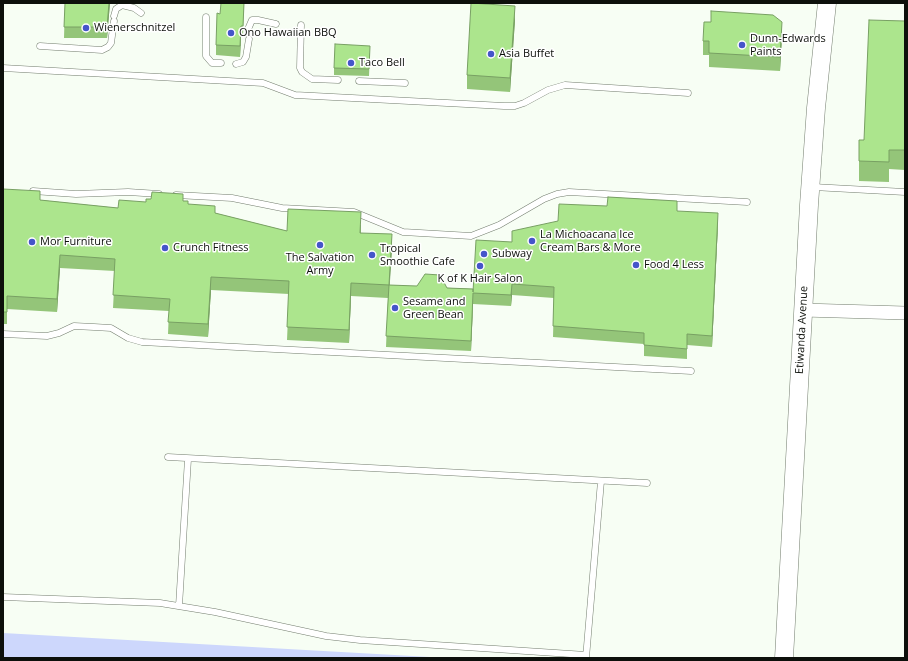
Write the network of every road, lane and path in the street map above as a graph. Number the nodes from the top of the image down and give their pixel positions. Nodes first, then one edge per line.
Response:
1 (827, 3) edge
2 (141, 13) dead end
3 (206, 17) dead end
4 (276, 24) dead end
5 (301, 25) dead end
6 (249, 27) dead end
7 (249, 39) dead end
8 (40, 46) dead end
9 (222, 63) dead end
10 (236, 64) dead end
11 (3, 68) edge
12 (338, 80) dead end
13 (359, 81) dead end
14 (404, 83) dead end
15 (688, 92) dead end
16 (810, 187) junction
17 (24, 191) edge
18 (905, 192) edge
19 (747, 202) dead end
20 (803, 310) junction
21 (905, 313) edge
22 (3, 334) edge
23 (691, 371) dead end
24 (168, 458) dead end
25 (188, 459) junction
26 (601, 481) junction
27 (647, 483) dead end
28 (3, 597) edge
29 (179, 606) junction
30 (586, 657) edge
31 (784, 658) edge

1 - 16 main road, Etiwanda Avenue
2 - 8 lane
3 - 9 lane
4 - 6 lane
5 - 12 lane
7 - 10 lane
11 - 15 lane
13 - 14 lane
16 - 18 lane
16 - 20 main road, Etiwanda Avenue
17 - 19 lane
20 - 21 street
20 - 31 main road, Etiwanda Avenue
22 - 23 lane
24 - 25 lane
25 - 26 lane
25 - 29 lane
26 - 27 lane
26 - 30 lane
28 - 29 lane
29 - 30 lane

